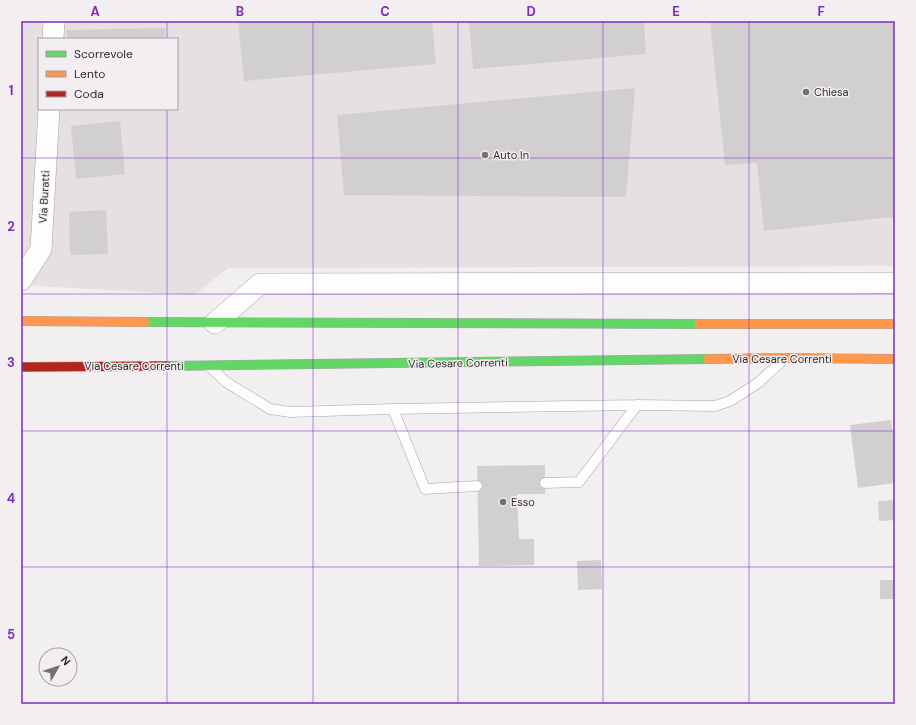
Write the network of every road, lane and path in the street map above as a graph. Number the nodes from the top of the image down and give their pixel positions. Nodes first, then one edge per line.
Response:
1 (54, 21) edge
2 (53, 38) edge
3 (49, 110) edge
4 (21, 280) edge
5 (895, 283) edge
6 (26, 317) edge
7 (215, 323) junction
8 (895, 324) edge
9 (785, 358) junction
10 (895, 358) edge
11 (209, 366) junction
12 (21, 367) edge
13 (637, 405) junction
14 (393, 409) junction
15 (545, 483) dead end
16 (478, 486) dead end

1 - 2 street
3 - 4 street, Via Buratti
5 - 7 street
6 - 7 highway
7 - 8 highway
9 - 10 highway, Via Cesare Correnti
9 - 11 highway, Via Cesare Correnti
9 - 13 lane
11 - 12 highway, Via Cesare Correnti
11 - 14 lane
13 - 14 lane
13 - 15 lane
14 - 16 lane

